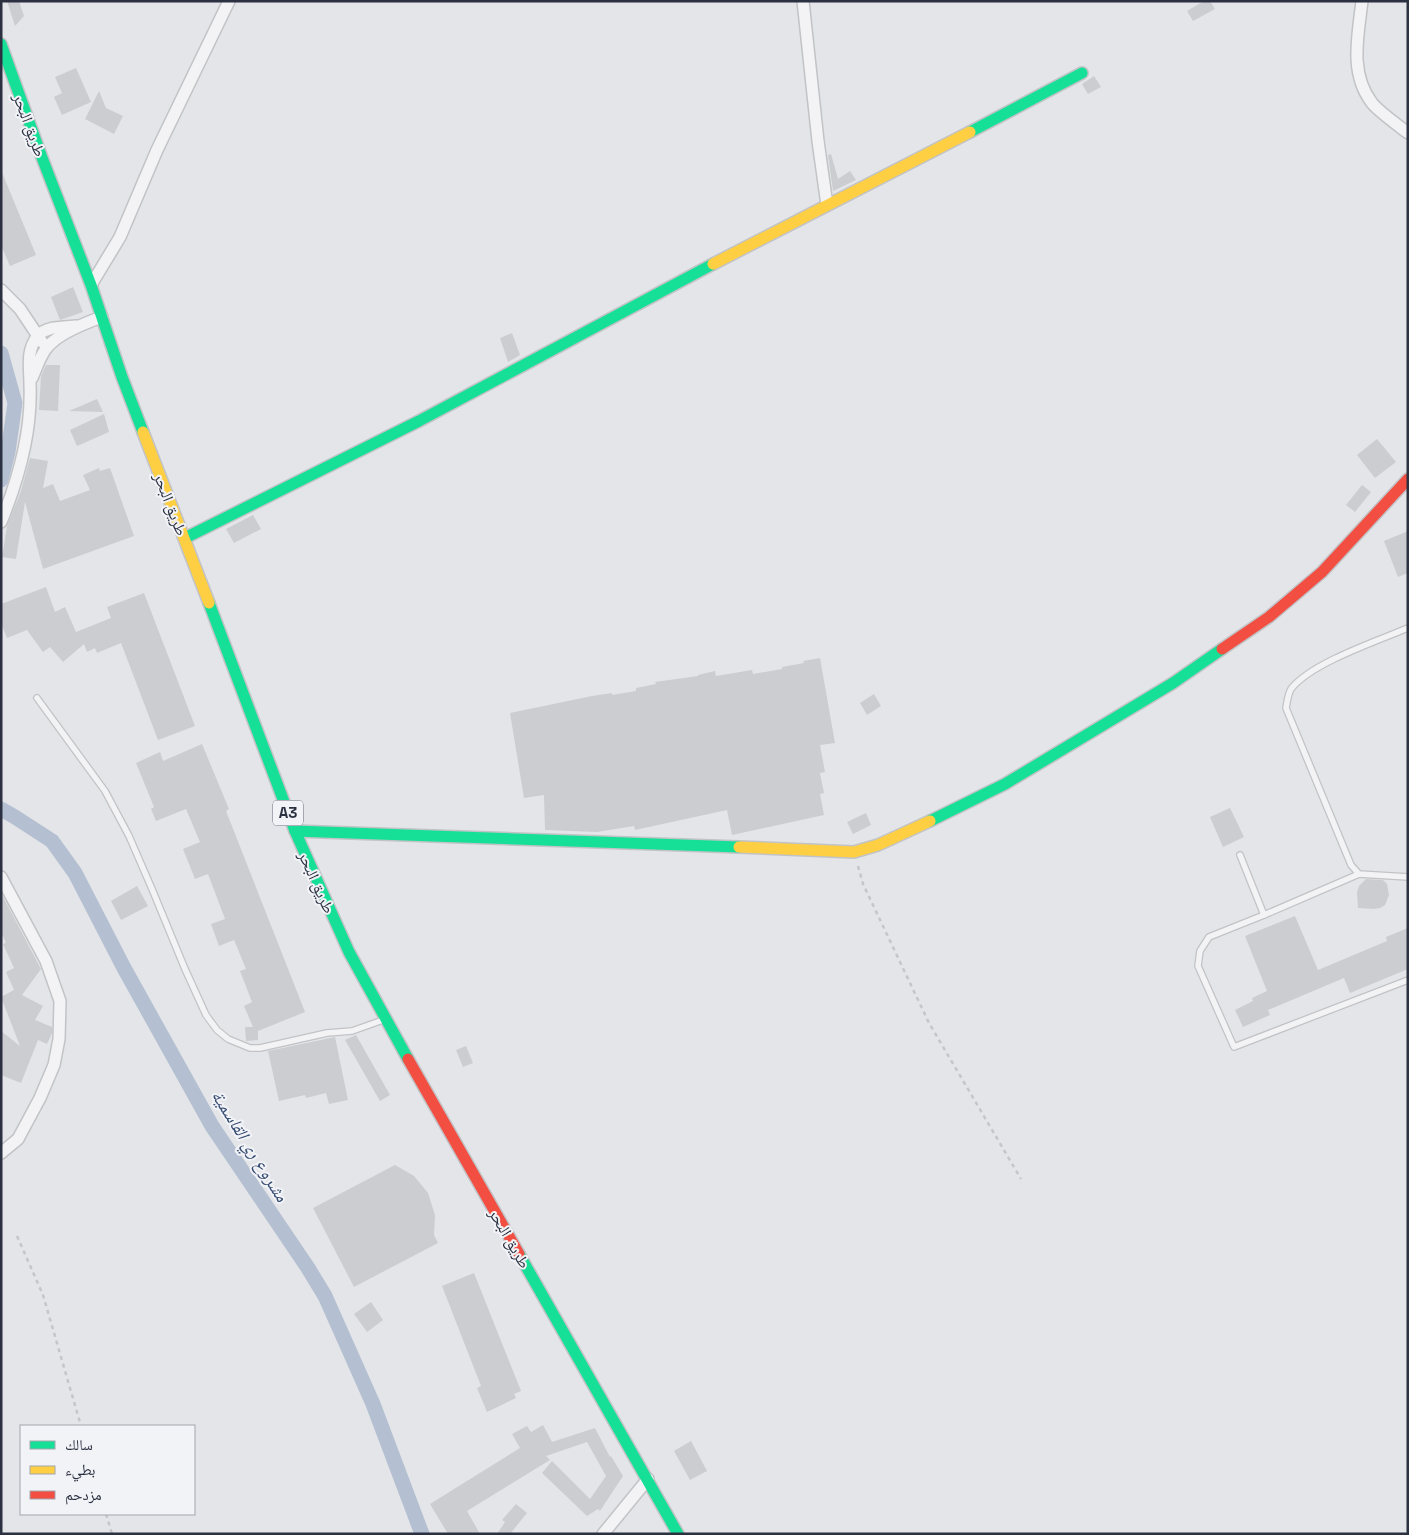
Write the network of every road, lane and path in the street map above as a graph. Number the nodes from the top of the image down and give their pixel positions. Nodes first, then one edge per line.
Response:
1 (229, 1) edge
2 (803, 1) edge
3 (1362, 1) edge
4 (1, 44) edge
5 (1082, 73) dead end
6 (1408, 133) edge
7 (827, 205) junction
8 (91, 286) junction
9 (1, 290) edge
10 (14, 302) junction
11 (1, 304) edge
12 (102, 317) junction
13 (76, 326) junction
14 (38, 335) junction
15 (46, 348) junction
16 (30, 382) junction
17 (1408, 479) edge
18 (1, 522) edge
19 (184, 538) junction
20 (1408, 628) edge
21 (37, 698) dead end
22 (295, 831) junction
23 (854, 852) junction
24 (1240, 855) dead end
25 (1359, 874) junction
26 (1, 877) edge
27 (1408, 877) edge
28 (1264, 915) junction
29 (1408, 980) edge
30 (385, 1019) junction
31 (1, 1153) edge
32 (1021, 1179) dead end
33 (17, 1236) dead end
34 (81, 1425) edge
35 (648, 1479) junction
36 (106, 1515) edge
37 (112, 1534) edge
38 (602, 1534) edge
39 (678, 1534) edge

1 - 8 street
2 - 7 street
3 - 6 street
4 - 8 main road, طريق البحر / A3
5 - 7 main road
7 - 19 main road
8 - 12 main road, طريق البحر / A3
9 - 10 street
10 - 11 street
10 - 14 street
12 - 13 street
12 - 19 main road, طريق البحر / A3
13 - 14 street
13 - 15 street
14 - 15 street
14 - 16 street
15 - 16 street
16 - 18 street
17 - 23 main road
19 - 22 main road, طريق البحر / A3
20 - 25 lane
21 - 30 lane
22 - 23 main road
22 - 30 main road, طريق البحر / A3
23 - 32 path
24 - 28 lane
25 - 27 lane
25 - 28 lane
26 - 31 street
28 - 29 lane
30 - 35 main road, طريق البحر / A3
33 - 34 path
35 - 38 street
35 - 39 main road, طريق البحر / A3
36 - 37 path

